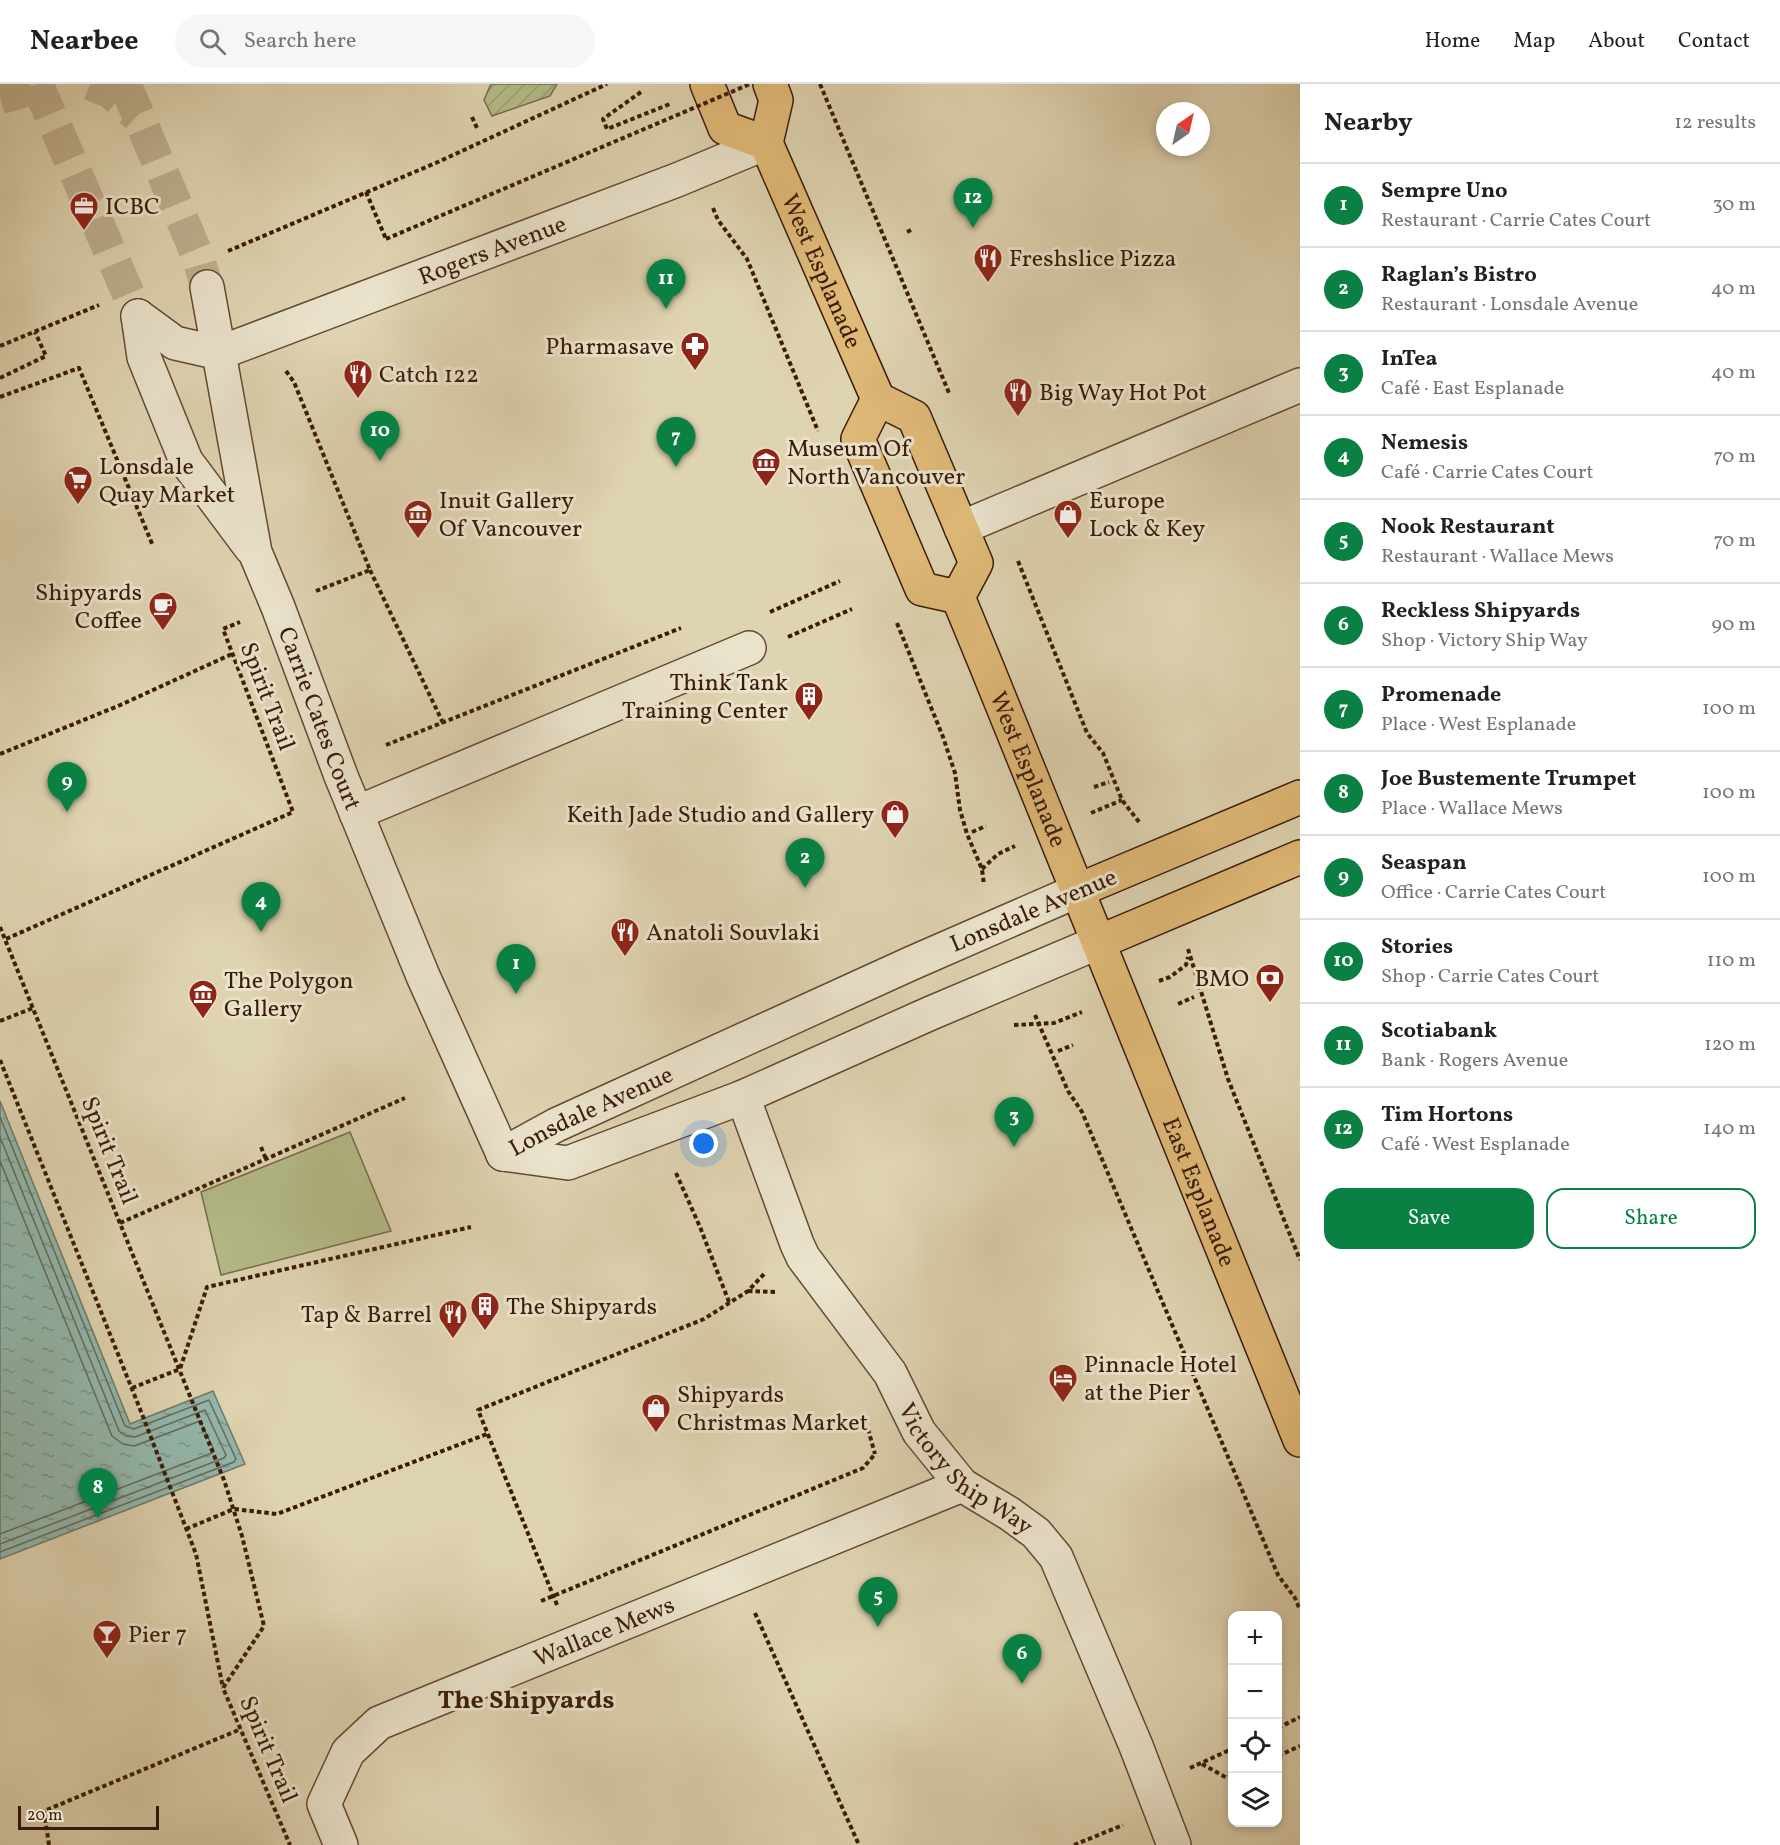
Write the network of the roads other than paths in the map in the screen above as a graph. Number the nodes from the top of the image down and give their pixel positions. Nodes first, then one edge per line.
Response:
1 (707, 84) edge
2 (770, 84) edge
3 (766, 143) junction
4 (207, 287) tunnel mouth
5 (219, 353) junction
6 (1300, 384) edge
7 (878, 399) junction
8 (961, 528) junction
9 (255, 552) junction
10 (958, 597) junction
11 (749, 648) dead end
12 (1300, 797) edge
13 (356, 813) junction
14 (1300, 857) edge
15 (1079, 890) junction
16 (1100, 942) junction
17 (743, 1097) junction
18 (503, 1154) junction
19 (1300, 1440) edge
20 (962, 1485) junction
21 (341, 1845) edge
22 (1174, 1845) edge

1 - 3 main road
2 - 3 main road
3 - 5 street, Rogers Avenue
3 - 7 main road, West Esplanade
4 - 5 street, Carrie Cates Court
5 - 9 street, Carrie Cates Court
5 - 9 street
6 - 8 street
7 - 8 main road
7 - 10 main road
8 - 10 main road
9 - 13 street, Carrie Cates Court
10 - 15 main road, West Esplanade
11 - 13 street
12 - 15 main road, Lonsdale Avenue
13 - 18 street, Carrie Cates Court
14 - 16 main road, Lonsdale Avenue
15 - 16 main road, West Esplanade
15 - 18 street, Lonsdale Avenue
16 - 17 street, Lonsdale Avenue
16 - 19 main road, East Esplanade
17 - 18 street, Lonsdale Avenue
17 - 20 street, Victory Ship Way
20 - 21 street, Wallace Mews
20 - 22 street, Victory Ship Way

